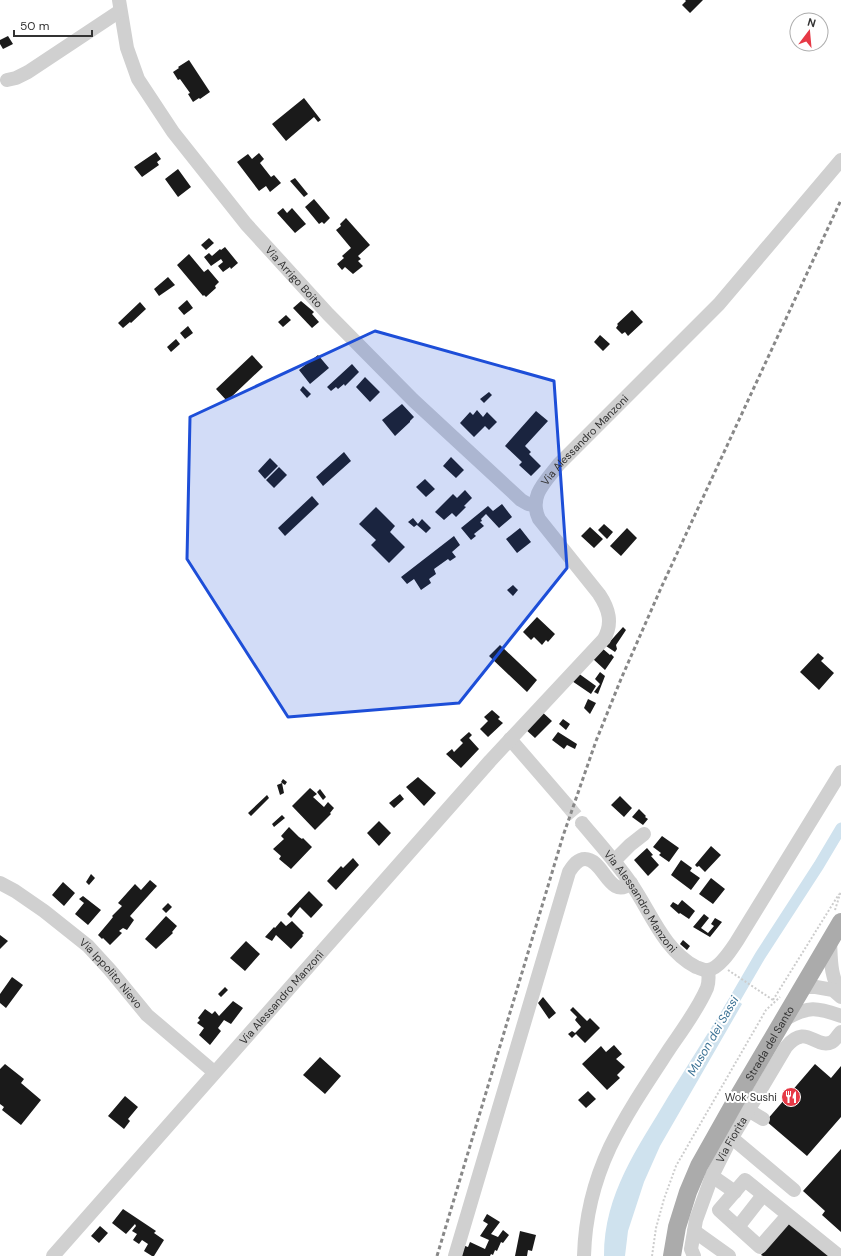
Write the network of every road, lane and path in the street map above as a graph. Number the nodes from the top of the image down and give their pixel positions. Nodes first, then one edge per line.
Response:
1 (119, 6) edge
2 (7, 80) dead end
3 (841, 160) edge
4 (535, 505) junction
5 (510, 739) junction
6 (841, 772) edge
7 (567, 805) tunnel mouth
8 (582, 823) tunnel mouth
9 (644, 834) dead end
10 (614, 861) junction
11 (0, 883) edge
12 (631, 883) junction
13 (839, 894) dead end
14 (841, 922) edge
15 (830, 940) junction
16 (726, 964) junction
17 (708, 970) junction
18 (804, 987) junction
19 (841, 994) edge
20 (841, 998) edge
21 (774, 1000) junction
22 (822, 1009) junction
23 (841, 1016) edge
24 (785, 1019) junction
25 (841, 1032) edge
26 (214, 1072) junction
27 (748, 1110) junction
28 (763, 1119) dead end
29 (732, 1138) junction
30 (712, 1176) junction
31 (794, 1190) dead end
32 (735, 1192) junction
33 (763, 1195) junction
34 (788, 1215) junction
35 (738, 1227) junction
36 (694, 1231) junction
37 (756, 1252) edge
38 (53, 1256) edge
39 (455, 1256) edge
40 (584, 1256) edge
41 (652, 1256) edge
42 (672, 1256) edge
43 (694, 1256) edge
44 (729, 1256) edge
45 (839, 1256) edge

1 - 2 street
1 - 4 street, Via Arrigo Boito
3 - 4 street, Via Alessandro Manzoni
4 - 5 street, Via Alessandro Manzoni
5 - 7 street
5 - 26 street, Via Alessandro Manzoni
6 - 16 street
8 - 10 street, Via Alessandro Manzoni
9 - 10 street
10 - 12 street, Via Alessandro Manzoni
11 - 26 street, Via Ippolito Nievo
12 - 17 street, Via Alessandro Manzoni
12 - 39 street
13 - 21 path
14 - 15 main road, Strada del Santo
15 - 18 main road, Strada del Santo
15 - 19 street
16 - 17 street
16 - 21 path
17 - 40 street
18 - 20 street
18 - 22 street
18 - 24 main road, Strada del Santo
21 - 41 path
22 - 23 street
22 - 24 street
24 - 42 main road, Strada del Santo
25 - 27 street, Via Fiorita
26 - 38 street, Via Alessandro Manzoni
27 - 28 street
27 - 29 street, Via Fiorita
29 - 30 street, Via Fiorita
29 - 31 street
30 - 32 street
30 - 36 street, Via Fiorita
32 - 33 street
32 - 35 street
33 - 34 street
33 - 35 street
34 - 37 street
34 - 45 street
35 - 37 street
36 - 43 street, Via Fiorita
36 - 44 street

